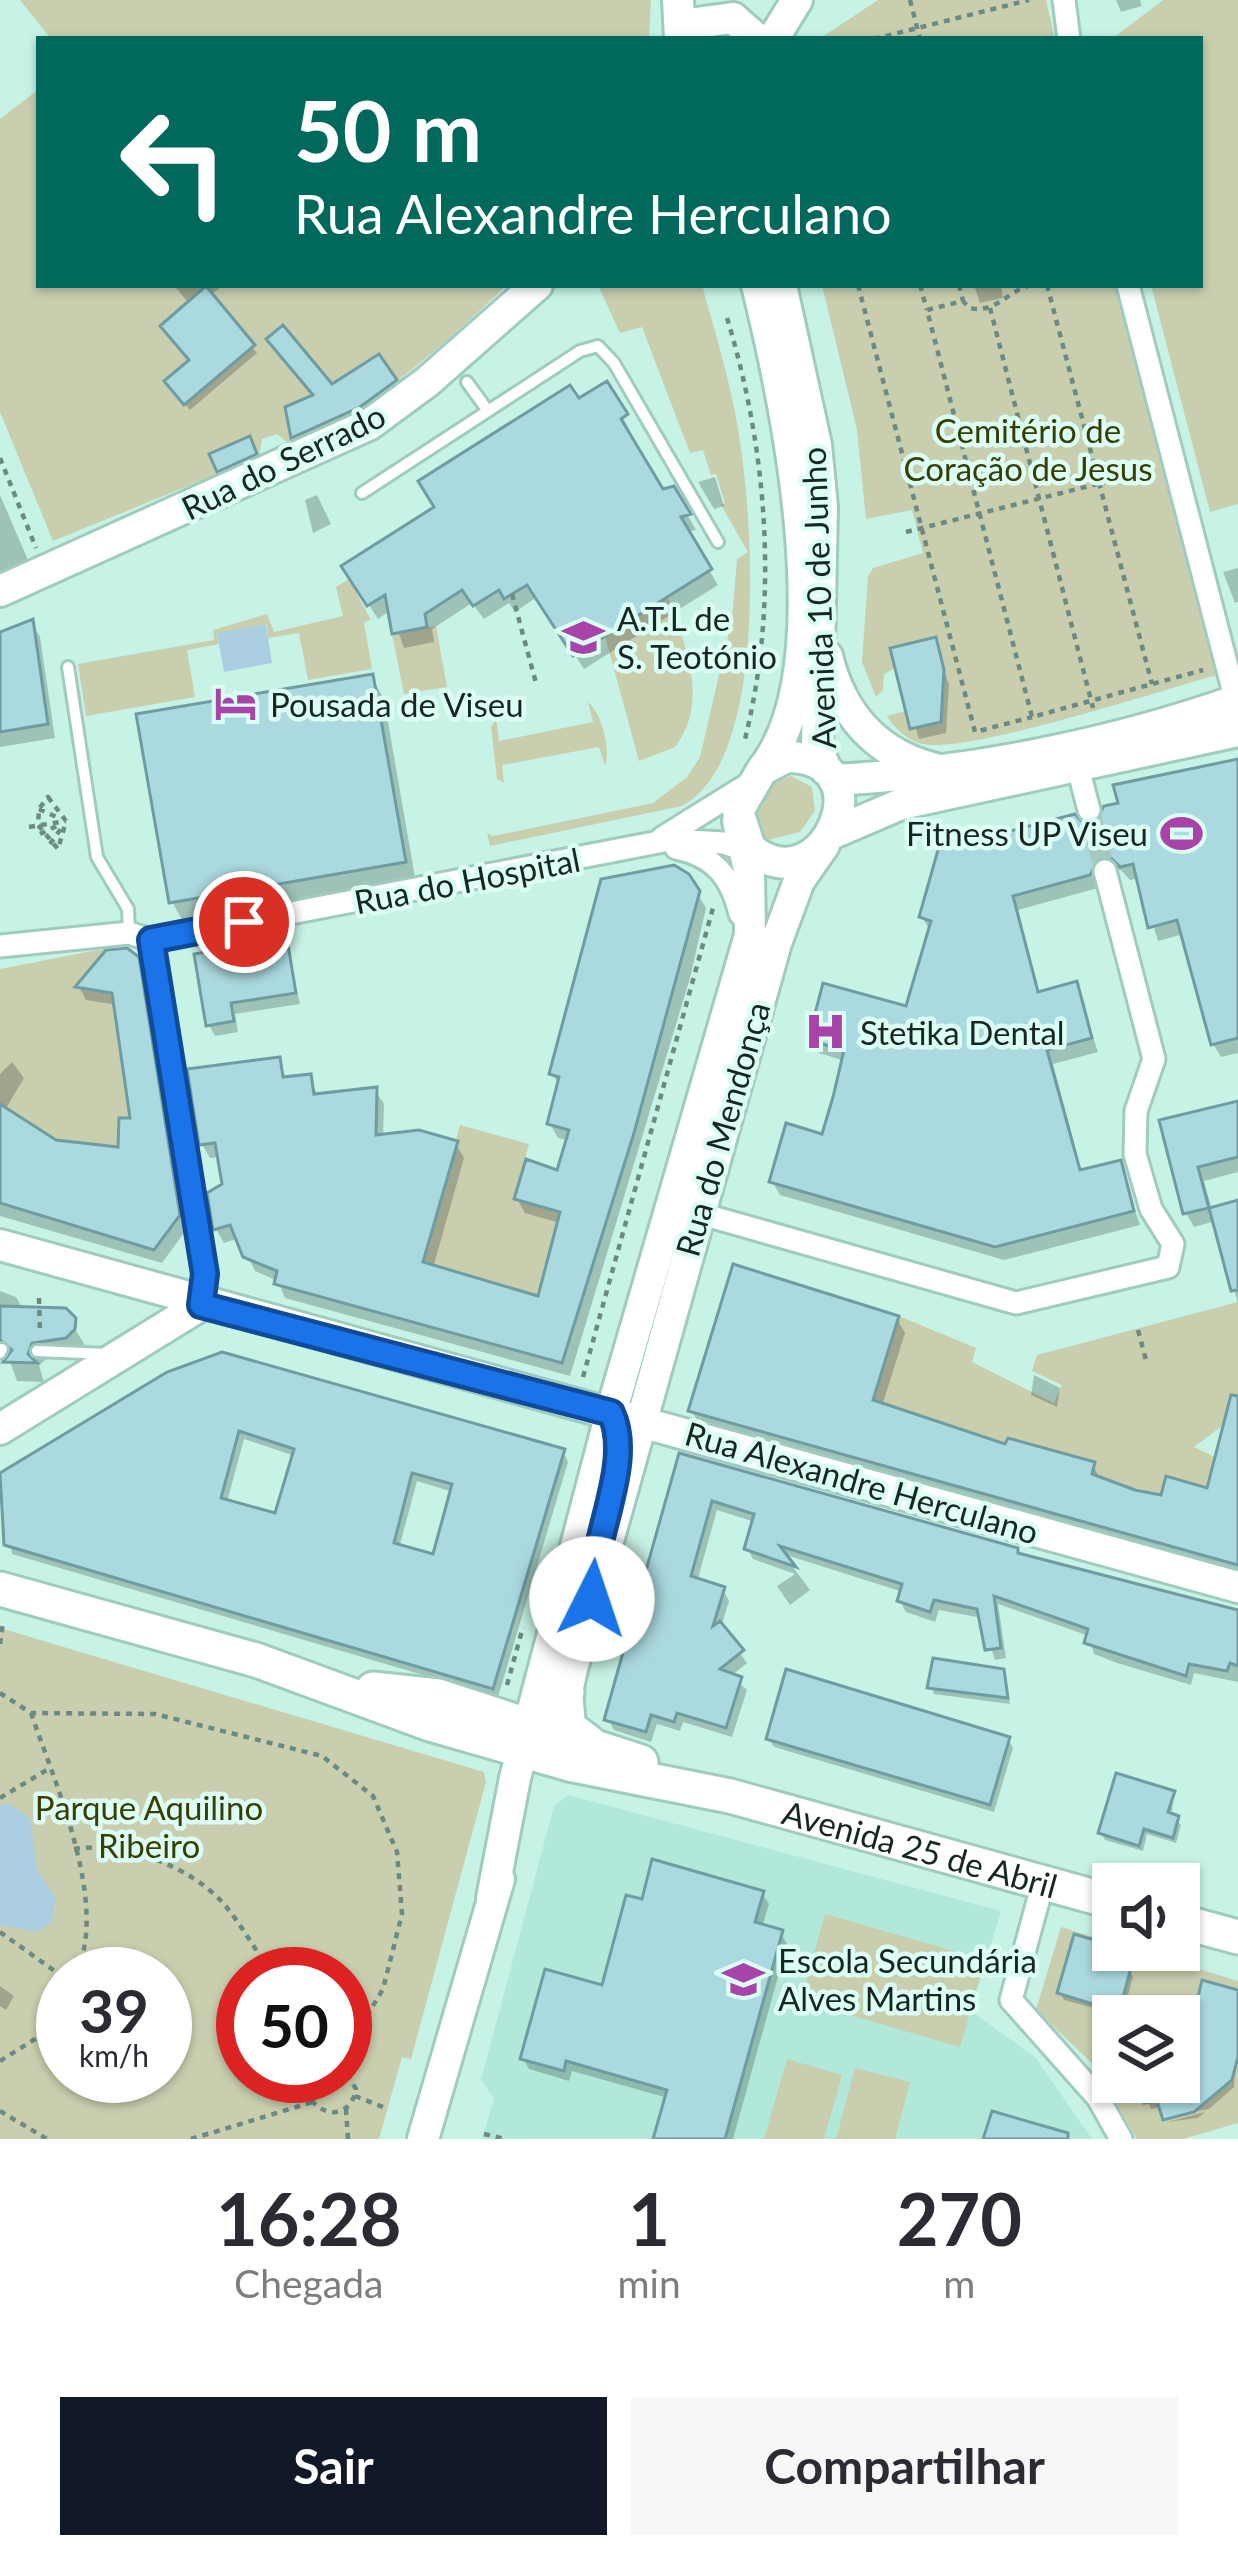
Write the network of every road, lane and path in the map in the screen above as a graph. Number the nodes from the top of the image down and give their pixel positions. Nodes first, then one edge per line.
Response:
1 (797, 0) edge
2 (910, 0) edge
3 (1029, 0) edge
4 (1064, 0) edge
5 (691, 20) edge
6 (748, 21) edge
7 (917, 28) junction
8 (775, 36) edge
9 (886, 36) edge
10 (919, 36) edge
11 (1069, 36) edge
12 (534, 288) edge
13 (763, 288) edge
14 (764, 288) edge
15 (859, 288) edge
16 (921, 288) edge
17 (960, 288) edge
18 (1009, 288) edge
19 (1049, 288) edge
20 (1129, 288) edge
21 (963, 301) junction
22 (990, 308) junction
23 (927, 310) junction
24 (727, 318) dead end
25 (467, 382) dead end
26 (488, 412) junction
27 (0, 458) edge
28 (1164, 467) dead end
29 (1099, 483) junction
30 (362, 494) dead end
31 (1039, 498) junction
32 (979, 513) junction
33 (922, 528) junction
34 (906, 532) dead end
35 (718, 542) dead end
36 (36, 548) dead end
37 (0, 591) edge
38 (512, 594) dead end
39 (821, 626) junction
40 (68, 667) dead end
41 (1209, 669) dead end
42 (536, 683) dead end
43 (1152, 684) junction
44 (1092, 704) junction
45 (1238, 710) edge
46 (1032, 717) junction
47 (1238, 744) edge
48 (752, 766) junction
49 (1086, 766) junction
50 (943, 770) junction
51 (830, 775) junction
52 (39, 810) junction
53 (1089, 810) tunnel mouth
54 (66, 821) junction
55 (38, 826) junction
56 (29, 827) dead end
57 (45, 839) junction
58 (828, 839) junction
59 (746, 841) junction
60 (651, 845) junction
61 (1105, 871) tunnel mouth
62 (711, 918) dead end
63 (140, 936) junction
64 (0, 946) edge
65 (744, 958) junction
66 (698, 1213) junction
67 (0, 1245) edge
68 (39, 1298) dead end
69 (201, 1305) junction
70 (637, 1330) junction
71 (1138, 1330) dead end
72 (39, 1351) joint
73 (124, 1355) junction
74 (1147, 1364) dead end
75 (569, 1396) junction
76 (625, 1418) junction
77 (0, 1429) edge
78 (598, 1465) junction
79 (9, 1586) edge
80 (1238, 1587) edge
81 (526, 1614) dead end
82 (3, 1623) dead end
83 (0, 1644) edge
84 (0, 1694) edge
85 (32, 1713) junction
86 (537, 1737) junction
87 (50, 1768) junction
88 (0, 1798) edge
89 (74, 1849) junction
90 (1042, 1883) junction
91 (1092, 1896) edge
92 (1200, 1927) edge
93 (0, 1932) edge
94 (1238, 1937) edge
95 (80, 1947) edge
96 (253, 1947) edge
97 (36, 1960) edge
98 (372, 2008) edge
99 (36, 2038) edge
100 (0, 2061) edge
101 (310, 2103) edge
102 (315, 2103) edge
103 (350, 2103) edge
104 (372, 2103) edge
105 (346, 2109) junction
106 (388, 2109) dead end
107 (0, 2111) edge
108 (484, 2134) dead end
109 (47, 2139) edge
110 (190, 2139) edge
111 (348, 2139) edge
112 (423, 2139) edge
113 (505, 2139) edge
114 (1121, 2139) edge

1 - 8 main road
2 - 7 path
3 - 7 path
4 - 11 street
5 - 6 main road
7 - 9 path
7 - 10 path
12 - 37 main road, Rua do Serrado
13 - 48 main road, Avenida 10 de Junho
14 - 39 main road, Avenida 10 de Junho
15 - 33 path
16 - 23 path
17 - 21 path
18 - 22 path
19 - 29 path
20 - 45 street
21 - 22 path
21 - 23 path
22 - 31 path
23 - 32 path
24 - 48 path
25 - 26 lane
26 - 30 lane
26 - 35 lane
27 - 36 path
28 - 29 path
29 - 31 path
29 - 43 path
31 - 32 path
31 - 44 path
32 - 33 path
32 - 46 path
33 - 34 path
33 - 46 path
38 - 42 path
39 - 50 main road
39 - 51 main road, Avenida 10 de Junho
40 - 63 lane
41 - 43 path
43 - 44 path
44 - 46 path
45 - 49 main road
45 - 50 main road
47 - 49 main road
48 - 51 main road
48 - 59 main road
48 - 60 street, Rua do Hospital
49 - 53 street
49 - 58 main road
50 - 51 main road
51 - 58 main road
52 - 54 path
52 - 54 path
52 - 55 path
54 - 55 path
54 - 57 path
54 - 57 path
55 - 56 path
55 - 57 path
58 - 59 main road
58 - 66 main road, Rua do Mendonça
59 - 60 street, Rua do Hospital
59 - 65 main road
60 - 63 street, Rua do Hospital
60 - 65 street, Rua do Mendonça
61 - 66 street
62 - 75 path
63 - 64 street, Rua do Hospital
63 - 69 street
65 - 70 main road, Rua do Mendonça
66 - 76 main road, Rua do Mendonça
67 - 69 main road, Rua Alexandre Herculano
68 - 72 path
69 - 73 main road
69 - 75 main road, Rua Alexandre Herculano
70 - 75 main road, Rua do Mendonça
70 - 76 main road, Rua do Mendonça
71 - 74 path
72 - 73 lane
73 - 77 main road
75 - 76 main road, Rua Alexandre Herculano
75 - 78 main road
76 - 78 main road
76 - 80 main road, Rua Alexandre Herculano
76 - 86 main road
78 - 86 main road
79 - 86 main road, Avenida 25 de Abril
81 - 86 path
82 - 83 path
84 - 85 path
85 - 87 path
85 - 98 path
86 - 90 main road, Avenida 25 de Abril
86 - 112 main road
87 - 88 path
87 - 89 path
89 - 95 path
89 - 96 path
90 - 91 main road, Avenida 25 de Abril
90 - 114 street
92 - 94 main road
93 - 97 path
99 - 100 path
101 - 110 path
102 - 105 path
103 - 105 path
104 - 106 path
105 - 111 path
107 - 109 path
108 - 113 path

